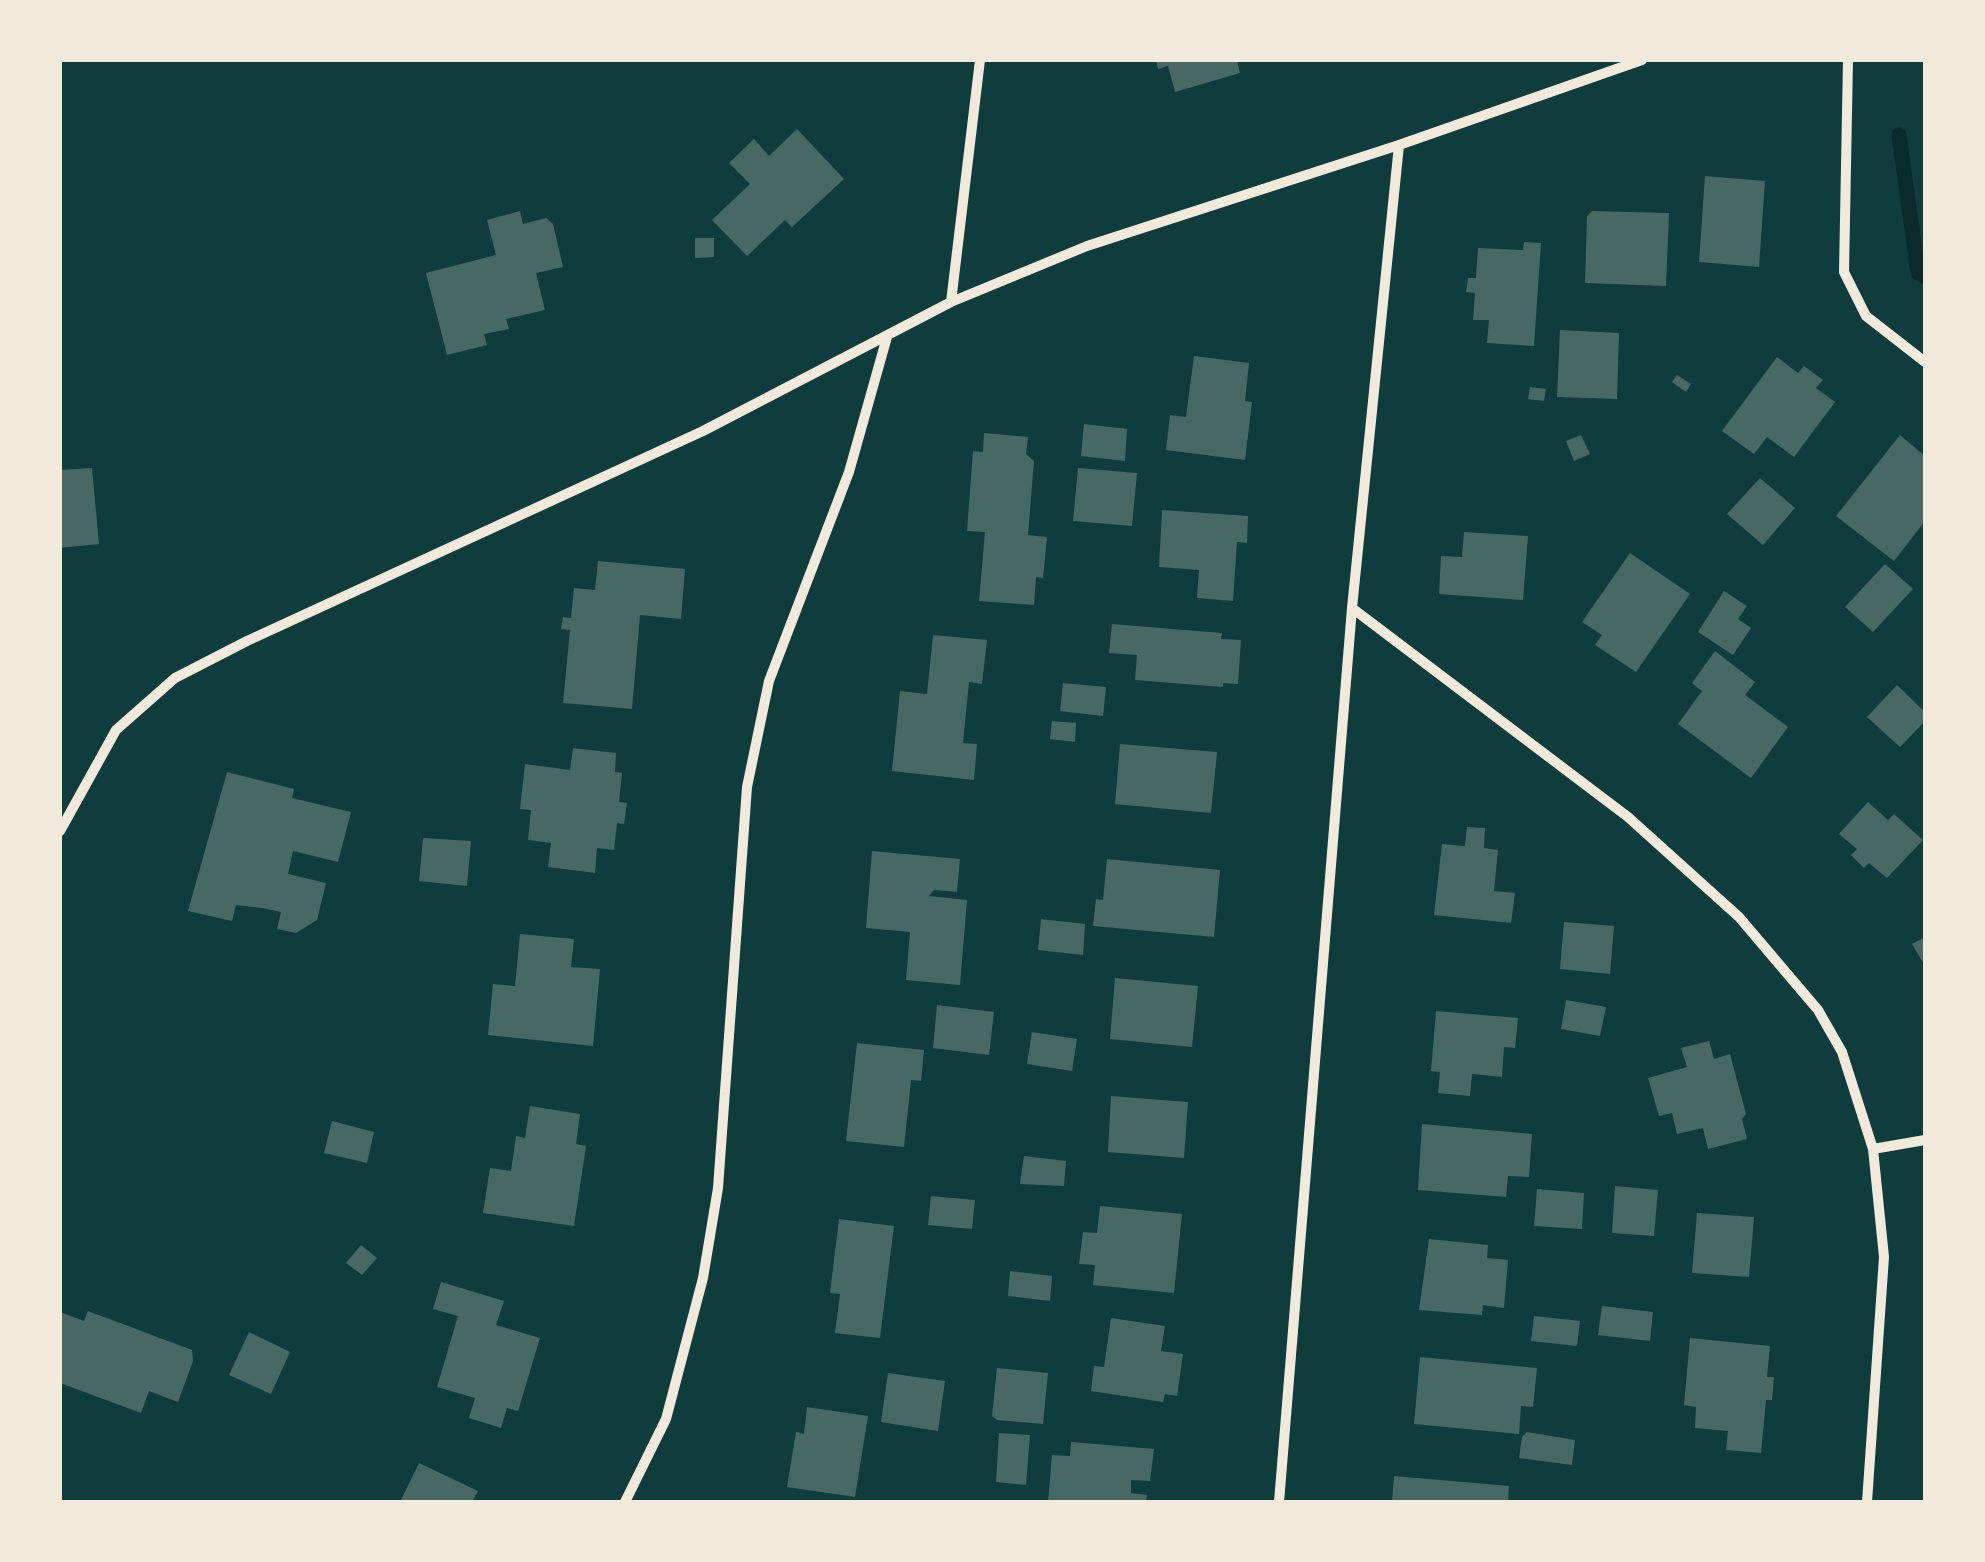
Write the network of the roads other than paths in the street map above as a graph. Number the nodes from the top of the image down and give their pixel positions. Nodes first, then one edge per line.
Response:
1 (980, 60) edge
2 (1642, 60) edge
3 (1848, 60) edge
4 (1399, 145) junction
5 (952, 302) junction
6 (887, 338) junction
7 (1925, 362) edge
8 (1352, 608) junction
9 (60, 831) edge
10 (1925, 1140) edge
11 (1874, 1150) junction
12 (625, 1502) edge
13 (1279, 1502) edge
14 (1867, 1502) edge

1 - 5 street
2 - 4 street
3 - 7 street
4 - 5 street
4 - 8 street
5 - 6 street
6 - 9 street
6 - 12 street
8 - 11 street
8 - 13 street
10 - 11 street
11 - 14 street

